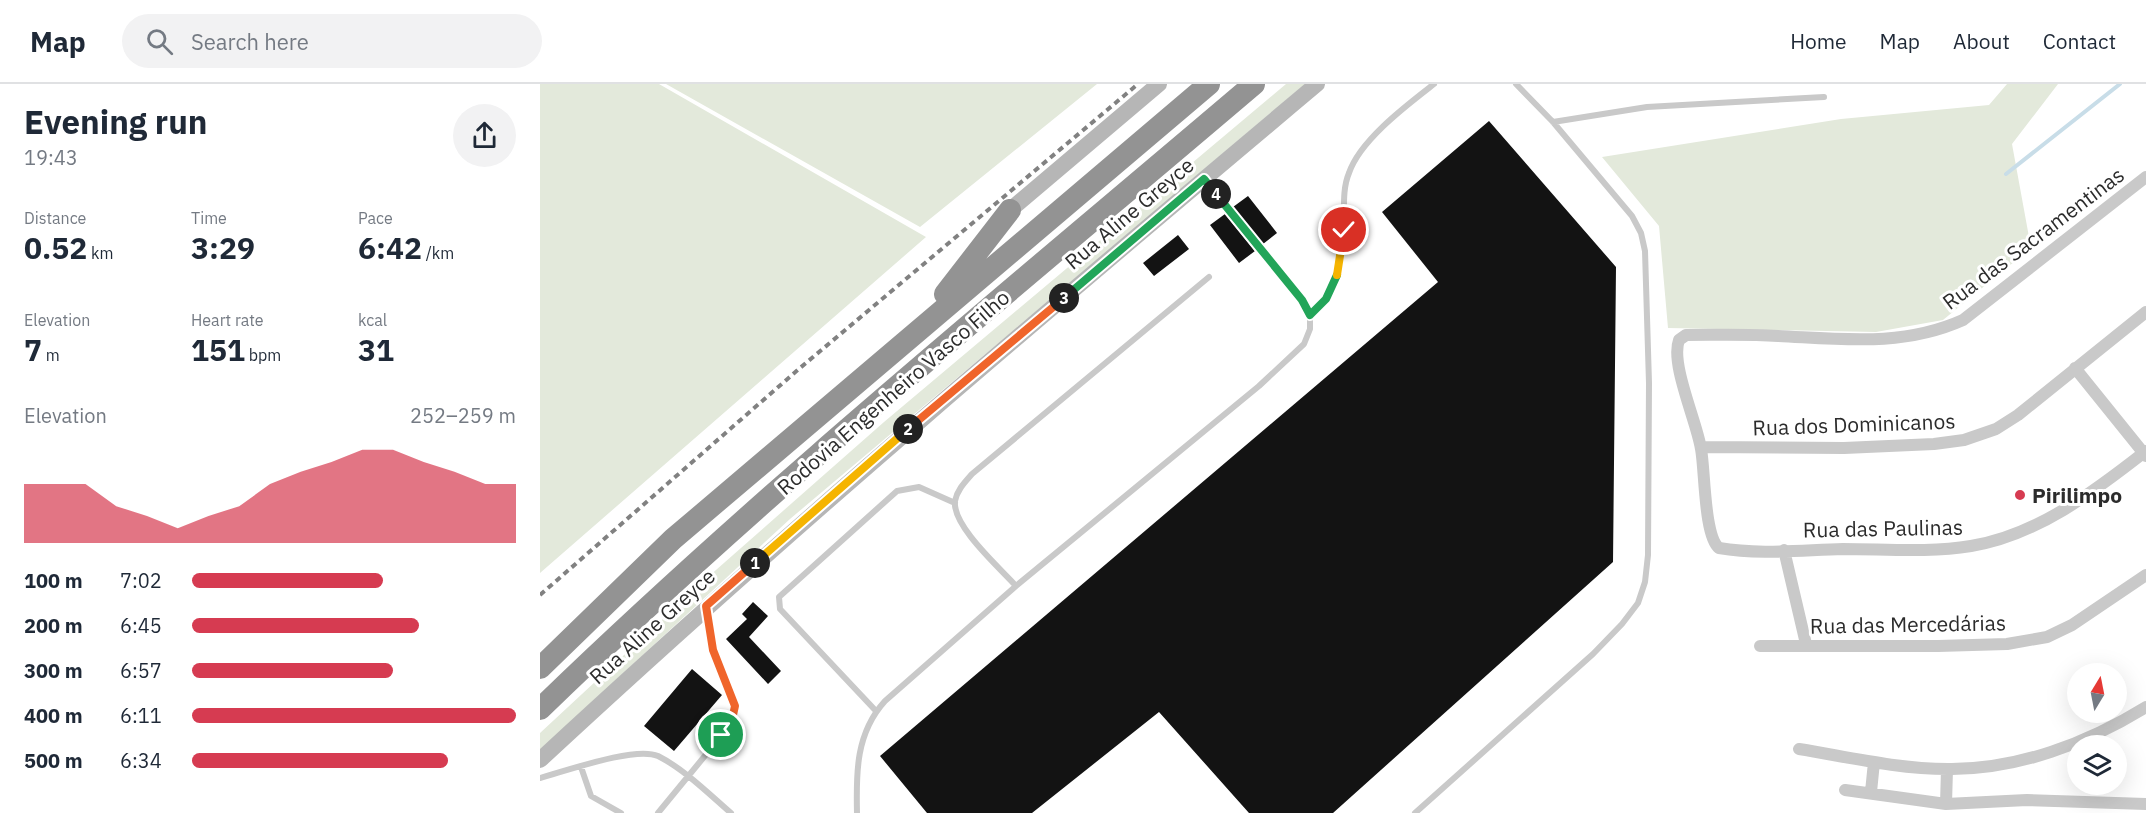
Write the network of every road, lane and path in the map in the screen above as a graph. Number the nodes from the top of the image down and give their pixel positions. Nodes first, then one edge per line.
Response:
1 (1159, 84) edge
2 (1209, 84) edge
3 (1254, 84) edge
4 (1317, 84) edge
5 (1434, 84) edge
6 (1516, 84) edge
7 (1824, 97) dead end
8 (1553, 122) junction
9 (2146, 177) edge
10 (1204, 179) junction
11 (1010, 210) joint
12 (1209, 277) dead end
13 (2146, 312) edge
14 (1310, 315) junction
15 (905, 340) junction
16 (2075, 368) junction
17 (1701, 447) junction
18 (2145, 453) edge
19 (955, 503) junction
20 (1711, 536) joint
21 (1784, 550) junction
22 (2146, 575) edge
23 (1016, 586) junction
24 (706, 606) junction
25 (1806, 645) junction
26 (1760, 646) dead end
27 (540, 668) edge
28 (2146, 707) edge
29 (540, 709) edge
30 (876, 711) junction
31 (1799, 749) dead end
32 (540, 760) edge
33 (1874, 762) junction
34 (581, 767) junction
35 (1947, 769) junction
36 (540, 778) edge
37 (688, 778) junction
38 (1845, 790) dead end
39 (1871, 792) junction
40 (1946, 804) junction
41 (2146, 804) edge
42 (621, 813) edge
43 (658, 813) edge
44 (732, 813) edge
45 (857, 813) edge
46 (1415, 813) edge

1 - 11 main road
2 - 15 highway, Rodovia Engenheiro Vasco Filho
3 - 29 highway, Rodovia Engenheiro Vasco Filho
4 - 10 main road, Rua Aline Greyce
5 - 14 lane
6 - 8 lane
7 - 8 lane
8 - 46 lane
9 - 17 street, Rua das Sacramentinas
10 - 14 lane
10 - 24 main road, Rua Aline Greyce
11 - 15 highway
12 - 19 lane
13 - 16 street, Rua dos Dominicanos
14 - 23 lane
15 - 27 highway, Rodovia Engenheiro Vasco Filho
16 - 17 street, Rua dos Dominicanos
16 - 18 street
17 - 20 street, Rua das Sacramentinas
18 - 21 street, Rua das Paulinas
19 - 23 lane
19 - 30 lane
20 - 21 street, Rua das Paulinas
21 - 25 street
22 - 25 street, Rua das Mercedárias
23 - 30 lane
24 - 32 main road, Rua Aline Greyce
24 - 37 lane
25 - 26 street, Rua das Mercedárias
28 - 35 street
30 - 45 lane
31 - 33 street
33 - 35 street
33 - 39 street
34 - 36 lane
34 - 37 lane
34 - 42 lane
35 - 40 street
37 - 43 lane
37 - 44 lane
38 - 39 street
39 - 40 street
40 - 41 street

